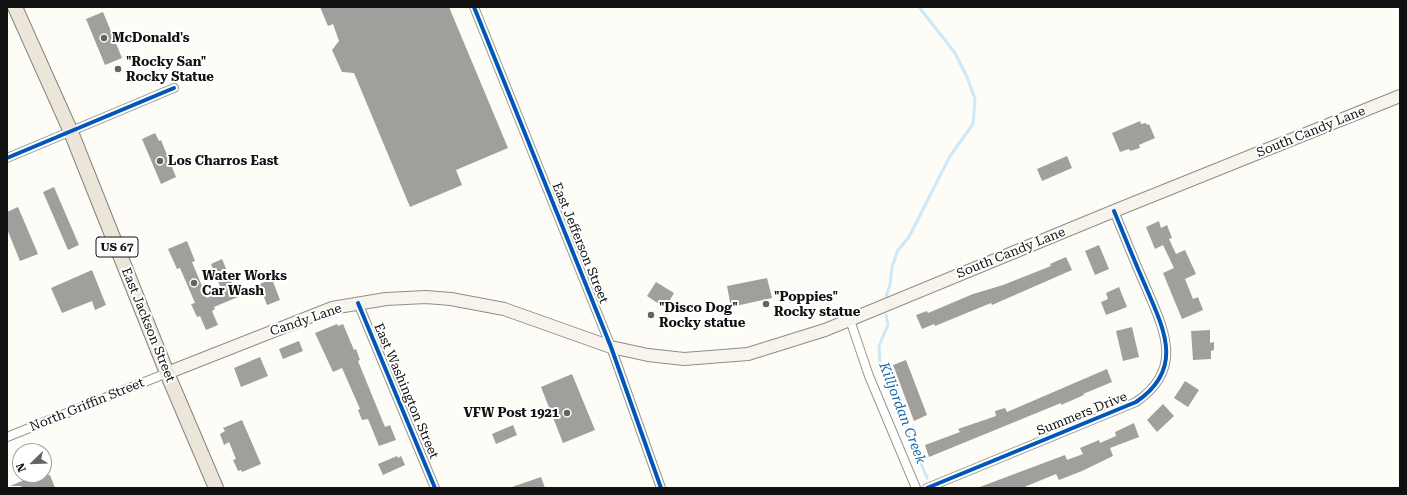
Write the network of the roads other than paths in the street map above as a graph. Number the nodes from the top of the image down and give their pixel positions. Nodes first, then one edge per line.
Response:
1 (15, 7) edge
2 (474, 7) edge
3 (174, 88) dead end
4 (1400, 96) edge
5 (71, 132) junction
6 (7, 158) edge
7 (1114, 211) junction
8 (358, 303) junction
9 (850, 320) junction
10 (611, 347) junction
11 (167, 373) junction
12 (7, 437) edge
13 (216, 488) edge
14 (435, 488) edge
15 (661, 488) edge
16 (916, 488) edge
17 (927, 488) edge

1 - 5 highway, East Jackson Street / US 67
2 - 10 street, East Jefferson Street
3 - 5 street
4 - 7 main road, South Candy Lane
5 - 6 street
5 - 11 highway, East Jackson Street / US 67
7 - 9 main road, South Candy Lane
7 - 17 street, Summers Drive
8 - 10 main road, Candy Lane
8 - 11 main road, Candy Lane
8 - 14 street, East Washington Street
9 - 10 main road, South Candy Lane
9 - 16 street
10 - 15 street, East Jefferson Street
11 - 12 street, North Griffin Street
11 - 13 highway, East Jackson Street / US 67

